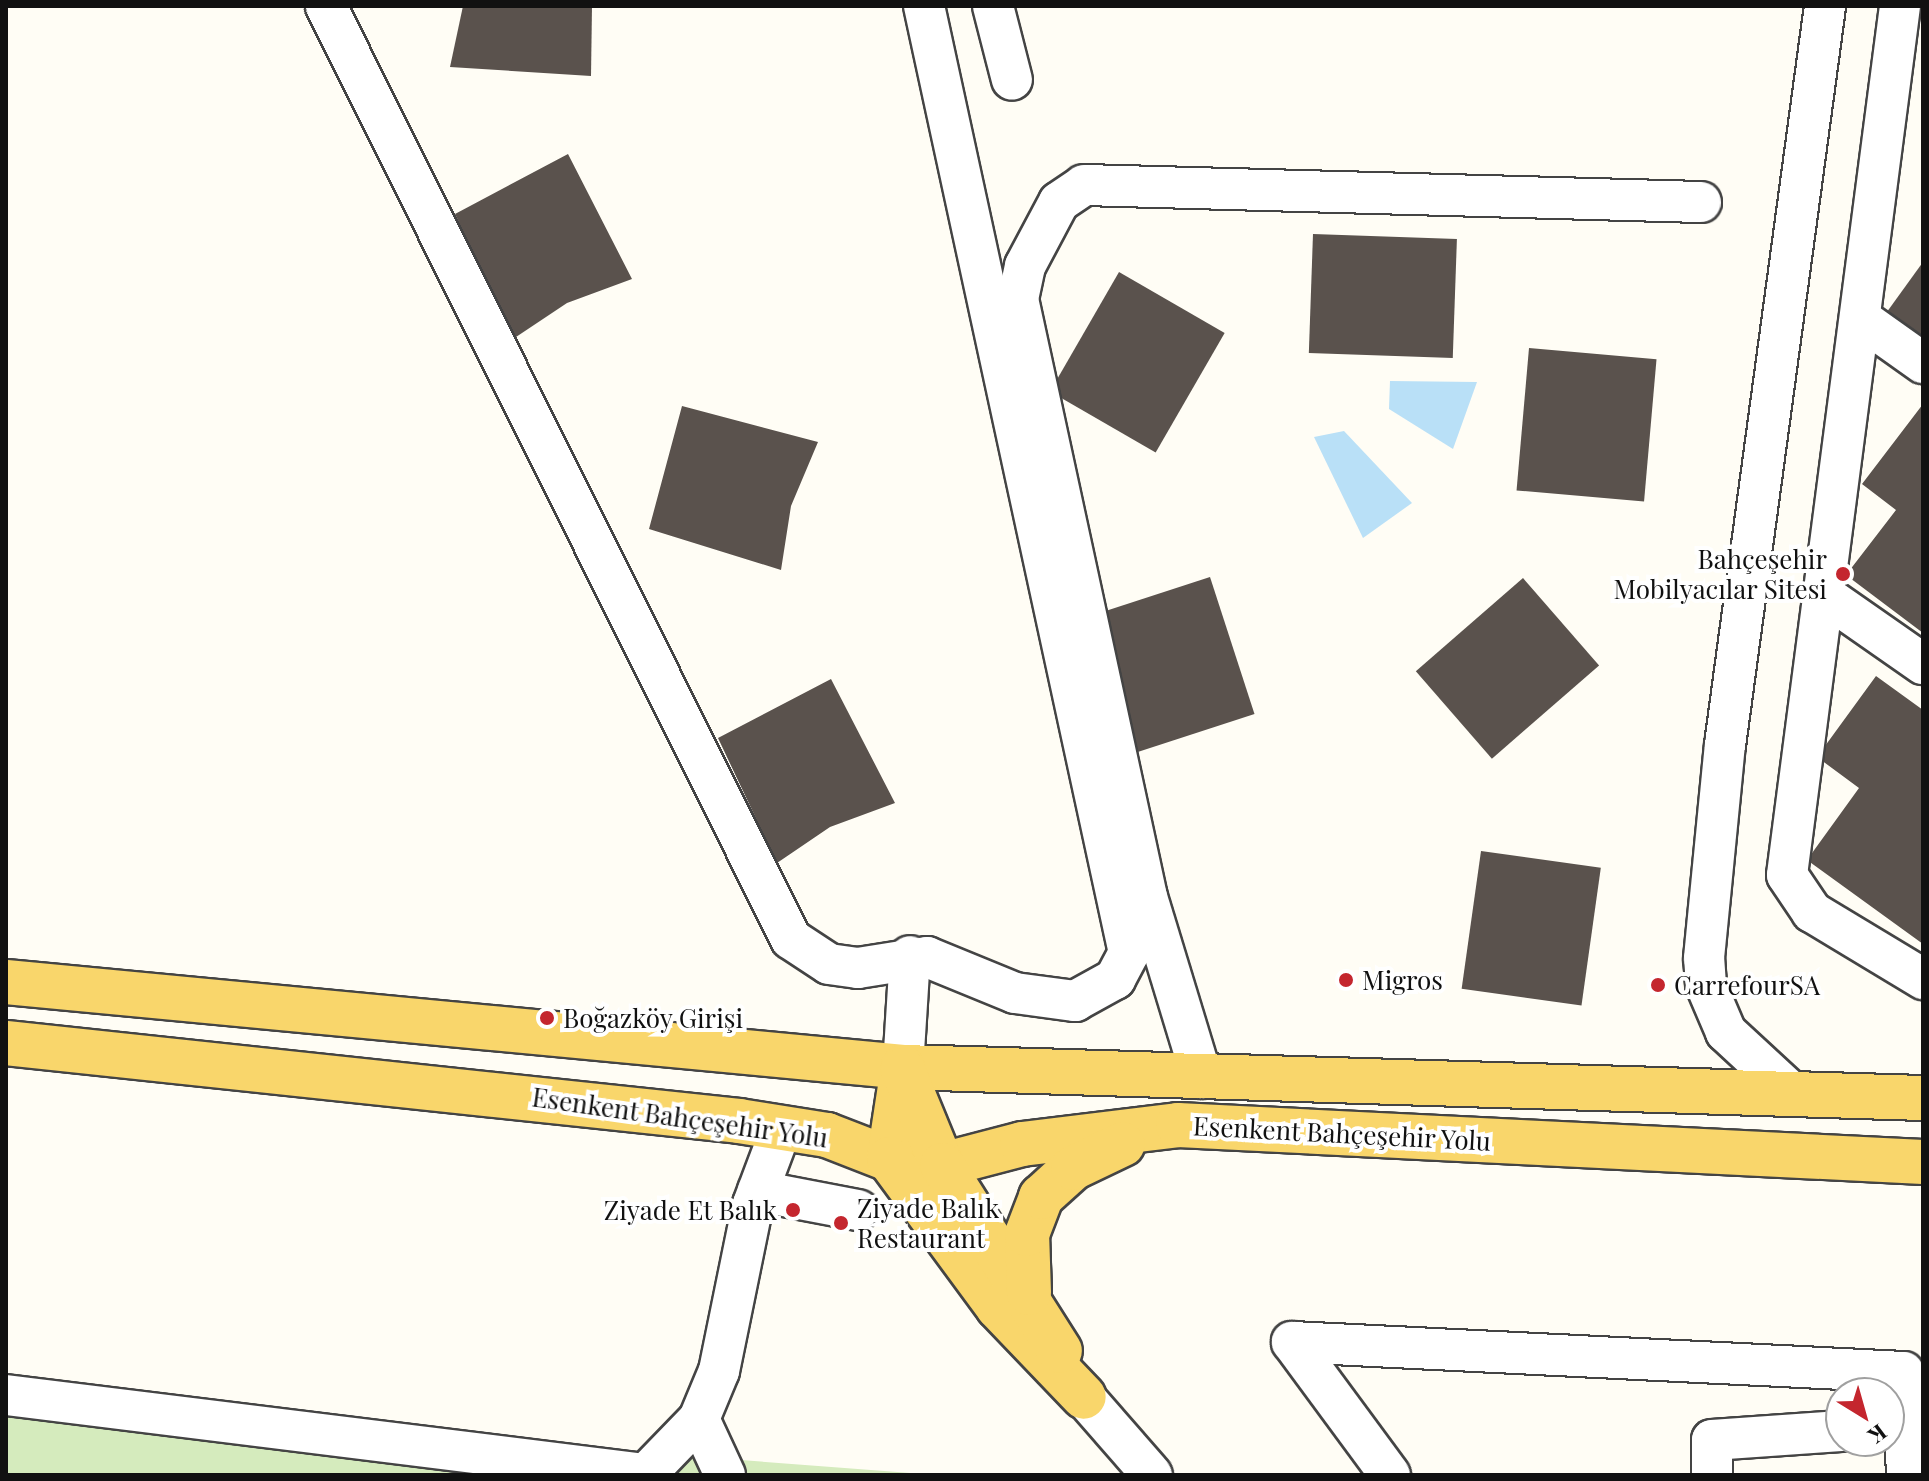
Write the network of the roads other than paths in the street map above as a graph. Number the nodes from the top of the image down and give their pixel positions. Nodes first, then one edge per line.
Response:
1 (326, 6) edge
2 (924, 6) edge
3 (993, 6) edge
4 (1825, 6) edge
5 (1900, 6) edge
6 (1909, 59) edge
7 (1012, 80) dead end
8 (1701, 202) dead end
9 (1861, 319) junction
10 (1923, 363) edge
11 (1824, 595) junction
12 (1923, 664) edge
13 (910, 956) junction
14 (1923, 979) edge
15 (6, 982) edge
16 (6, 1043) edge
17 (903, 1067) junction
18 (1202, 1078) junction
19 (1794, 1095) junction
20 (1923, 1098) edge
21 (1178, 1125) junction
22 (782, 1127) junction
23 (889, 1159) junction
24 (1923, 1162) edge
25 (942, 1165) junction
26 (758, 1191) junction
27 (858, 1210) dead end
28 (1029, 1293) junction
29 (1902, 1377) edge
30 (6, 1395) edge
31 (1084, 1397) junction
32 (699, 1419) junction
33 (1825, 1432) edge
34 (645, 1474) edge
35 (725, 1475) edge
36 (1152, 1475) edge
37 (1390, 1475) edge
38 (1712, 1475) edge

1 - 13 street
2 - 13 street
3 - 7 street
4 - 19 street
5 - 6 street
6 - 9 street
8 - 18 street
9 - 10 street
9 - 11 street
11 - 12 street
11 - 14 street
13 - 17 street
15 - 17 main road, Esenkent Bahçeşehir Yolu
16 - 22 main road, Esenkent Bahçeşehir Yolu
17 - 18 main road, Esenkent Bahçeşehir Yolu
17 - 23 main road
17 - 25 main road
18 - 19 main road, Esenkent Bahçeşehir Yolu
19 - 20 main road, Esenkent Bahçeşehir Yolu
21 - 24 main road, Esenkent Bahçeşehir Yolu
21 - 25 main road, Esenkent Bahçeşehir Yolu
21 - 28 main road
22 - 23 main road, Esenkent Bahçeşehir Yolu
22 - 26 street
23 - 25 main road, Esenkent Bahçeşehir Yolu
23 - 31 main road
25 - 28 main road
26 - 27 street
26 - 32 street
28 - 31 main road
29 - 37 street
30 - 34 street
31 - 36 street
32 - 34 street
32 - 35 street
33 - 38 street

